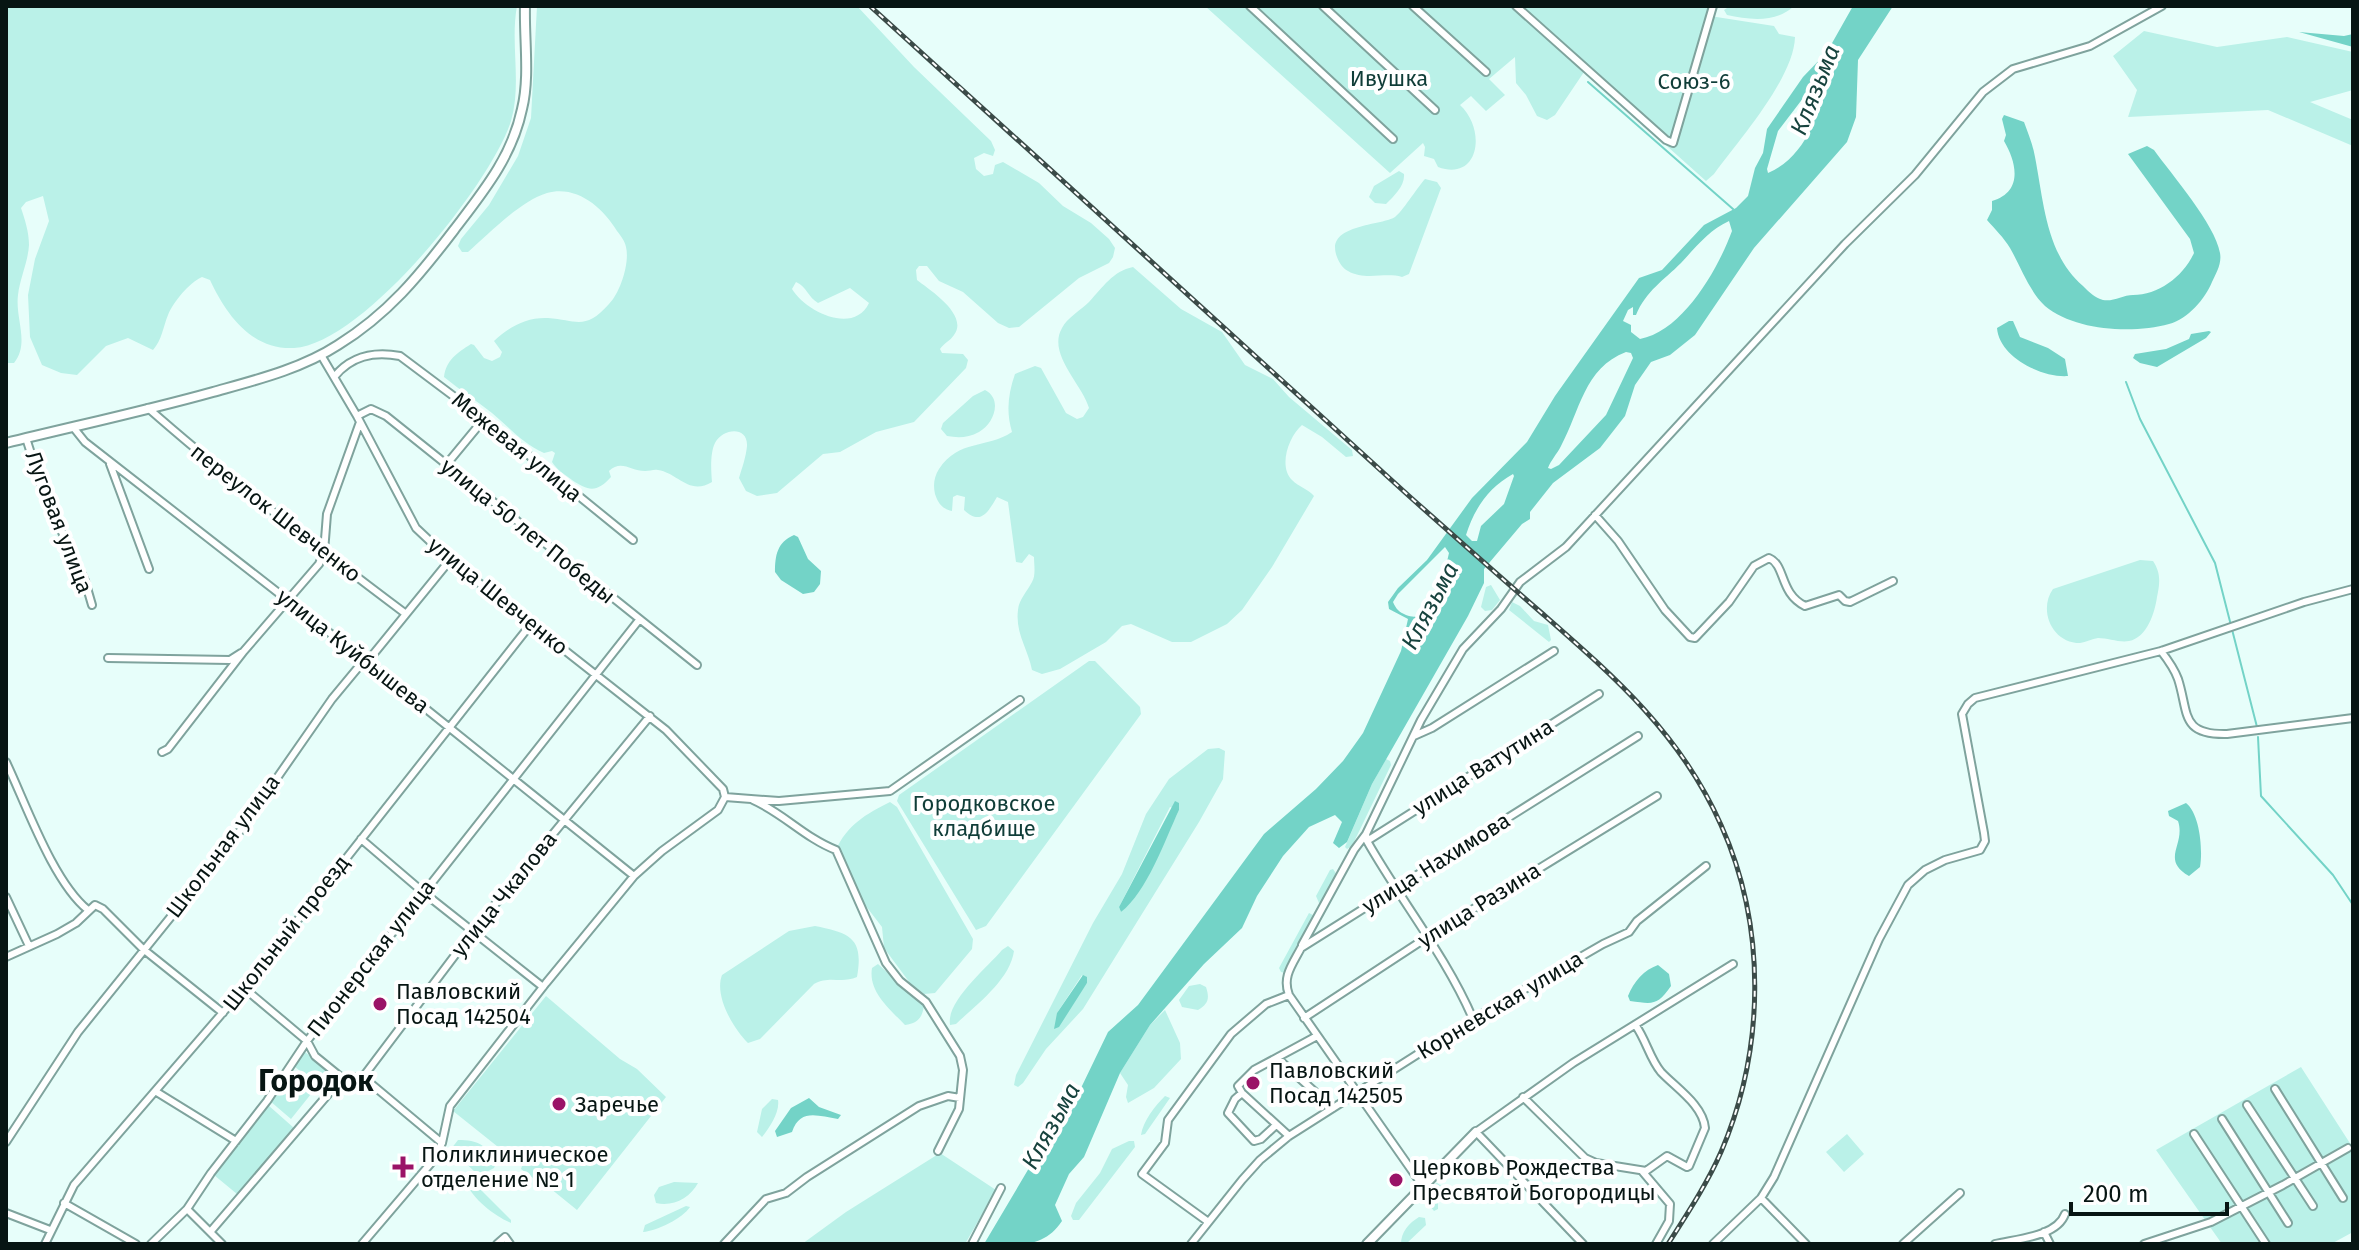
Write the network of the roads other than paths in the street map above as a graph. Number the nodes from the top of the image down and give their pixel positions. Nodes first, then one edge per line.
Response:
1 (525, 6) edge
2 (1250, 6) edge
3 (1323, 6) edge
4 (1413, 6) edge
5 (1516, 6) edge
6 (1713, 6) edge
7 (2162, 6) edge
8 (1486, 72) dead end
9 (1435, 110) dead end
10 (1393, 139) dead end
11 (321, 355) junction
12 (334, 377) junction
13 (148, 408) junction
14 (359, 419) junction
15 (484, 419) junction
16 (73, 427) junction
17 (26, 438) junction
18 (6, 443) edge
19 (109, 461) junction
20 (446, 465) junction
21 (1595, 515) junction
22 (633, 540) dead end
23 (324, 552) junction
24 (450, 560) junction
25 (149, 569) dead end
26 (1893, 581) dead end
27 (2353, 589) edge
28 (288, 601) junction
29 (92, 605) dead end
30 (406, 614) junction
31 (639, 620) junction
32 (531, 624) junction
33 (244, 651) junction
34 (1554, 651) dead end
35 (2161, 651) junction
36 (108, 658) dead end
37 (367, 662) junction
38 (697, 665) dead end
39 (594, 674) junction
40 (1599, 694) dead end
41 (1020, 700) dead end
42 (650, 716) junction
43 (2353, 718) edge
44 (449, 727) junction
45 (1638, 736) dead end
46 (1413, 737) junction
47 (162, 752) dead end
48 (6, 762) edge
49 (512, 778) junction
50 (1657, 796) dead end
51 (725, 797) junction
52 (753, 800) junction
53 (565, 819) junction
54 (1367, 837) junction
55 (361, 839) junction
56 (1706, 866) dead end
57 (634, 876) junction
58 (1394, 889) junction
59 (423, 892) junction
60 (6, 897) edge
61 (88, 910) junction
62 (474, 930) junction
63 (1426, 938) junction
64 (29, 946) junction
65 (1301, 948) junction
66 (143, 949) junction
67 (6, 957) edge
68 (1733, 964) dead end
69 (543, 987) junction
70 (244, 988) junction
71 (1289, 995) junction
72 (223, 1013) junction
73 (1304, 1018) junction
74 (1473, 1019) junction
75 (1636, 1026) junction
76 (1317, 1036) junction
77 (307, 1041) junction
78 (1277, 1058) junction
79 (363, 1077) junction
80 (342, 1078) junction
81 (2275, 1089) dead end
82 (155, 1091) junction
83 (1357, 1092) junction
84 (1242, 1093) junction
85 (1523, 1097) junction
86 (960, 1098) junction
87 (2247, 1105) dead end
88 (1333, 1108) junction
89 (2222, 1119) dead end
90 (1276, 1125) junction
91 (1476, 1132) junction
92 (2194, 1134) dead end
93 (1289, 1136) junction
94 (1261, 1139) junction
95 (236, 1141) junction
96 (6, 1142) edge
97 (442, 1143) junction
98 (2348, 1148) dead end
99 (1271, 1150) junction
100 (938, 1151) dead end
101 (2322, 1162) junction
102 (1642, 1171) junction
103 (2294, 1178) junction
104 (1422, 1185) junction
105 (1001, 1188) dead end
106 (1960, 1193) dead end
107 (2268, 1193) junction
108 (1761, 1198) junction
109 (2343, 1198) dead end
110 (64, 1203) junction
111 (2242, 1206) junction
112 (2313, 1206) dead end
113 (187, 1209) junction
114 (6, 1213) edge
115 (2065, 1214) dead end
116 (1207, 1221) junction
117 (2288, 1223) dead end
118 (50, 1230) junction
119 (211, 1231) junction
120 (2044, 1232) junction
121 (45, 1244) edge
122 (136, 1244) edge
123 (151, 1244) edge
124 (222, 1244) edge
125 (362, 1244) edge
126 (497, 1244) edge
127 (510, 1244) edge
128 (724, 1244) edge
129 (972, 1244) edge
130 (1191, 1244) edge
131 (1367, 1244) edge
132 (1583, 1244) edge
133 (1656, 1244) edge
134 (1713, 1244) edge
135 (1806, 1244) edge
136 (1903, 1244) edge
137 (1995, 1244) edge
138 (2050, 1244) edge
139 (2144, 1244) edge
140 (2266, 1244) edge

1 - 11 street
2 - 10 street
3 - 9 street
4 - 8 street
5 - 6 street
7 - 21 street
11 - 12 street, улица Шевченко
11 - 13 street
12 - 14 street, улица Шевченко
12 - 15 street, Межевая улица
13 - 16 street
13 - 23 street, переулок Шевченко
14 - 20 street, улица 50 лет Победы
14 - 23 street
14 - 24 street, улица Шевченко
15 - 20 street
15 - 22 street, Межевая улица
16 - 17 street
16 - 19 street, улица Куйбышева
17 - 18 street
17 - 29 street, Луговая улица
19 - 25 street
19 - 28 street, улица Куйбышева
20 - 31 street, улица 50 лет Победы
21 - 26 street
21 - 46 street
23 - 28 street
23 - 30 street, переулок Шевченко
24 - 30 street, Школьная улица
24 - 32 street, улица Шевченко
27 - 35 street
28 - 33 street
28 - 37 street, улица Куйбышева
30 - 37 street, Школьная улица
31 - 38 street, улица 50 лет Победы
31 - 39 street, Пионерская улица
32 - 39 street, улица Шевченко
32 - 44 street, Школьный проезд
33 - 36 street
33 - 47 street
34 - 46 street
35 - 43 street
35 - 108 street
37 - 44 street, улица Куйбышева
37 - 66 street, Школьная улица
39 - 42 street, улица Шевченко
39 - 49 street, Пионерская улица
40 - 54 street, улица Ватутина
41 - 52 street
42 - 51 street, улица Шевченко
42 - 53 street, улица Чкалова
44 - 49 street, улица Куйбышева
44 - 55 street, Школьный проезд
45 - 58 street, улица Нахимова
46 - 54 street
48 - 61 street
49 - 53 street, улица Куйбышева
49 - 59 street, Пионерская улица
50 - 63 street, улица Разина
51 - 52 street
51 - 57 street
52 - 86 street
53 - 57 street, улица Куйбышева
53 - 62 street, улица Чкалова
54 - 58 street
54 - 65 street
55 - 59 street
55 - 70 street, Школьный проезд
56 - 74 street, Корневская улица
57 - 69 street
58 - 63 street
58 - 65 street, улица Нахимова
59 - 62 street
59 - 77 street, Пионерская улица
60 - 64 street
61 - 64 street
61 - 66 street
62 - 69 street
62 - 79 street, улица Чкалова
63 - 73 street, улица Разина
63 - 74 street
64 - 67 street
65 - 71 street
66 - 72 street
66 - 96 street, Школьная улица
68 - 75 street
69 - 97 street
70 - 72 street, Школьный проезд
70 - 77 street
71 - 73 street
71 - 116 street
72 - 82 street, Школьный проезд
73 - 76 street
74 - 83 street, Корневская улица
75 - 85 street
75 - 102 street
76 - 78 street
76 - 83 street
77 - 80 street
77 - 95 street, Пионерская улица
78 - 84 street
78 - 88 street
79 - 80 street
79 - 97 street
80 - 119 street
81 - 101 street
82 - 95 street
82 - 110 street, Школьный проезд
83 - 88 street, Корневская улица
83 - 104 street
84 - 90 street
84 - 94 street
85 - 91 street
85 - 102 street
86 - 100 street
86 - 128 street
87 - 103 street
88 - 93 street, Корневская улица
89 - 107 street
90 - 93 street
90 - 94 street
91 - 104 street
91 - 132 street
92 - 111 street
93 - 99 street, Корневская улица
94 - 99 street
95 - 113 street, Пионерская улица
97 - 125 street
98 - 101 street
99 - 116 street, Корневская улица
101 - 103 street
101 - 109 street
102 - 133 street
103 - 107 street
103 - 112 street
104 - 131 street
105 - 129 street
106 - 136 street
107 - 111 street
107 - 117 street
108 - 134 street
108 - 135 street
110 - 118 street, Школьный проезд
110 - 122 street
111 - 139 street
111 - 140 street
113 - 119 street
113 - 123 street, Пионерская улица
114 - 118 street
115 - 120 street
116 - 130 street, Корневская улица
118 - 121 street, Школьный проезд
119 - 124 street
120 - 137 street
120 - 138 street
126 - 127 street

